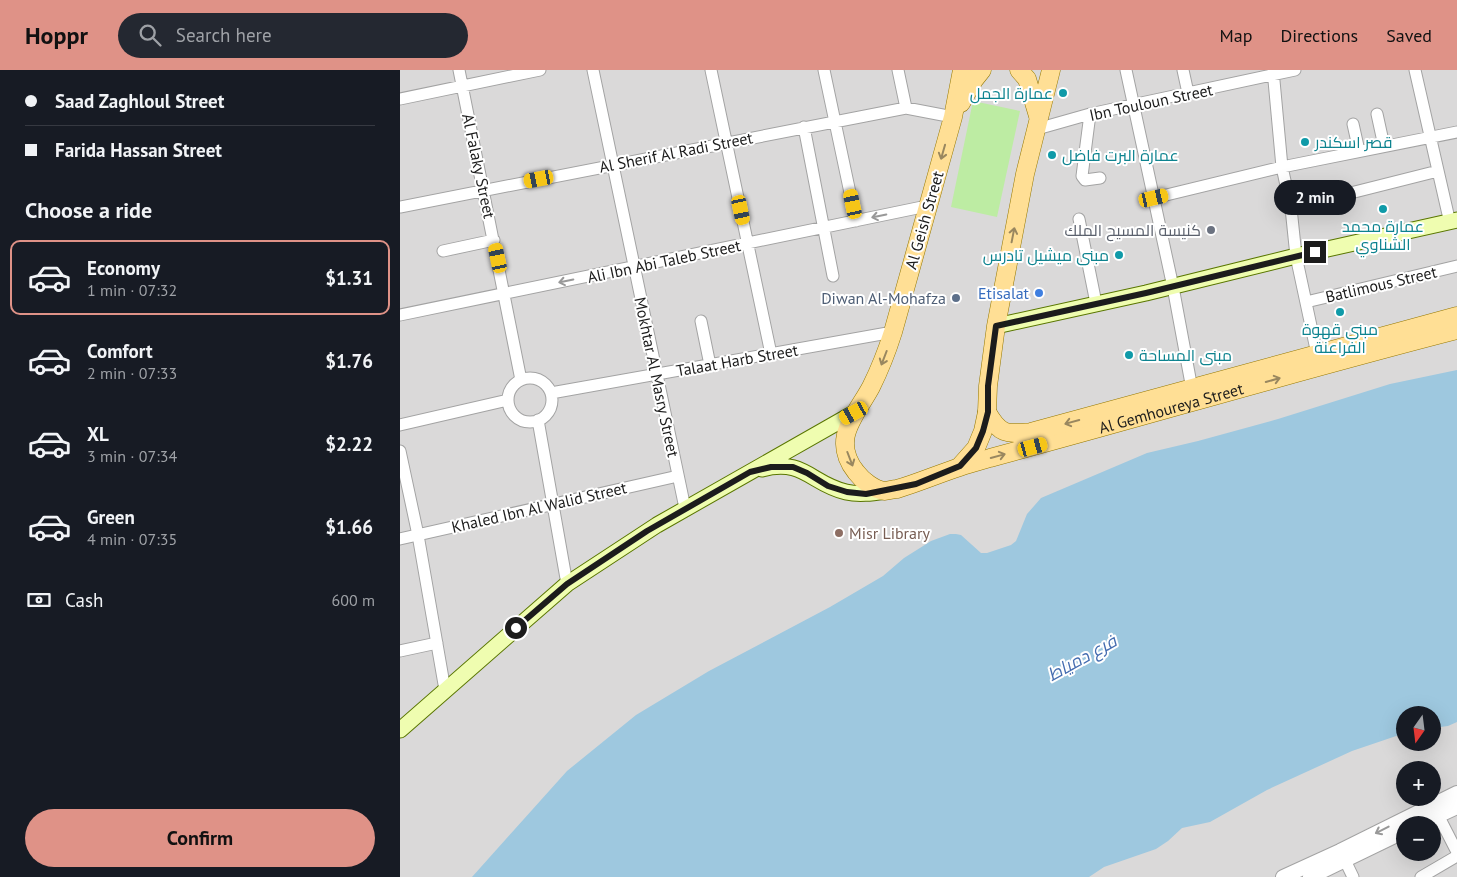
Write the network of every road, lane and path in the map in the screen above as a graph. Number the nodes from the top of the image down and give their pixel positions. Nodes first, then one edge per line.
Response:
1 (459, 70) edge
2 (540, 70) edge
3 (593, 70) edge
4 (711, 70) edge
5 (824, 70) edge
6 (898, 70) edge
7 (962, 70) edge
8 (982, 70) edge
9 (1019, 70) edge
10 (1051, 70) edge
11 (1126, 70) edge
12 (1183, 70) edge
13 (1295, 70) edge
14 (1415, 70) edge
15 (1274, 72) edge
16 (493, 75) edge
17 (462, 86) junction
18 (1188, 93) junction
19 (400, 99) edge
20 (1134, 105) junction
21 (906, 108) junction
22 (1090, 114) junction
23 (1377, 114) dead end
24 (953, 117) junction
25 (835, 121) junction
26 (1038, 124) junction
27 (1353, 124) dead end
28 (804, 127) junction
29 (1457, 132) edge
30 (1430, 137) junction
31 (727, 142) junction
32 (1384, 146) junction
33 (1359, 151) junction
34 (613, 165) junction
35 (1282, 167) junction
36 (1438, 172) junction
37 (1100, 178) dead end
38 (484, 190) junction
39 (1154, 198) junction
40 (927, 206) junction
41 (400, 207) edge
42 (1291, 208) junction
43 (1079, 219) dead end
44 (856, 221) junction
45 (1453, 222) edge
46 (824, 228) junction
47 (494, 240) junction
48 (748, 243) junction
49 (443, 251) dead end
50 (1296, 256) junction
51 (634, 266) junction
52 (1457, 266) edge
53 (833, 276) dead end
54 (1173, 286) junction
55 (505, 293) junction
56 (1306, 302) junction
57 (1096, 303) junction
58 (400, 314) edge
59 (1457, 316) edge
60 (701, 321) dead end
61 (996, 326) junction
62 (1457, 330) edge
63 (893, 332) junction
64 (771, 354) junction
65 (1317, 354) junction
66 (710, 365) junction
67 (657, 374) junction
68 (521, 380) junction
69 (1192, 388) junction
70 (551, 393) junction
71 (508, 400) junction
72 (988, 412) junction
73 (854, 413) junction
74 (538, 420) junction
75 (400, 425) edge
76 (802, 441) junction
77 (400, 450) edge
78 (960, 466) junction
79 (750, 472) junction
80 (807, 473) junction
81 (678, 476) junction
82 (403, 484) edge
83 (885, 491) junction
84 (552, 504) junction
85 (685, 508) junction
86 (418, 535) junction
87 (400, 539) edge
88 (567, 584) junction
89 (437, 643) junction
90 (400, 651) edge
91 (445, 690) junction
92 (400, 730) edge
93 (1457, 793) edge
94 (1457, 807) edge
95 (1438, 815) joint
96 (1396, 834) edge
97 (1342, 855) junction
98 (1456, 858) edge
99 (1283, 877) edge
100 (1310, 877) edge
101 (1353, 877) edge
102 (1421, 877) edge

1 - 17 street, Al Falaky Street
2 - 16 street
3 - 34 street, Mokhtar Al Masry Street
4 - 31 street
5 - 25 street
6 - 21 street
7 - 24 main road, Al Geish Street
8 - 24 main road
9 - 26 main road
10 - 26 main road
11 - 20 street
12 - 18 street
13 - 15 street, Ibn Touloun Street
14 - 30 street
15 - 18 street, Ibn Touloun Street
15 - 35 street
16 - 17 street
17 - 19 street
17 - 38 street, Al Falaky Street
18 - 20 street, Ibn Touloun Street
20 - 22 street, Ibn Touloun Street
20 - 39 street
21 - 24 street, Al Sherif Al Radi Street
21 - 25 street, Al Sherif Al Radi Street
22 - 26 street, Ibn Touloun Street
22 - 37 street
23 - 32 street
24 -> 40 main road, Al Geish Street
25 - 28 street, Al Sherif Al Radi Street
25 - 44 street
61 -> 26 main road
27 - 33 street
28 - 31 street, Al Sherif Al Radi Street
28 - 46 street
29 - 30 street
30 - 32 street
30 - 36 street
31 - 34 street, Al Sherif Al Radi Street
31 - 48 street
32 - 33 street
33 - 35 street
34 - 38 street, Al Sherif Al Radi Street
34 - 51 street, Mokhtar Al Masry Street
35 - 39 street
35 - 42 street
36 - 42 street
36 - 45 street
38 - 41 street, Al Sherif Al Radi Street
38 - 47 street, Al Falaky Street
39 - 54 street
40 -> 44 street, Ali Ibn Abi Taleb Street
40 - 63 main road, Al Geish Street
42 - 50 street
43 - 57 street
44 - 46 street, Ali Ibn Abi Taleb Street
45 - 50 main road
46 - 48 street, Ali Ibn Abi Taleb Street
46 - 53 street
47 - 49 street
47 - 55 street, Al Falaky Street
48 - 51 street, Ali Ibn Abi Taleb Street
48 - 64 street
50 - 54 main road
50 - 56 street
51 -> 55 street, Ali Ibn Abi Taleb Street
51 - 67 street, Mokhtar Al Masry Street
52 - 56 street, Batlimous Street
54 - 57 main road
54 - 69 street
55 - 58 street, Ali Ibn Abi Taleb Street
55 - 68 street, Al Falaky Street
56 - 65 street
57 - 61 main road
59 - 65 main road, Al Gemhoureya Street
60 - 66 street
61 - 72 main road
78 -> 62 main road, Al Gemhoureya Street
63 - 64 street, Talaat Harb Street
63 -> 73 main road, Al Geish Street
64 - 66 street, Talaat Harb Street
65 - 69 main road, Al Gemhoureya Street
66 - 67 street, Talaat Harb Street
67 - 70 street, Talaat Harb Street
67 - 81 street, Mokhtar Al Masry Street
68 - 70 street
68 - 71 street
69 -> 72 main road, Al Gemhoureya Street
70 - 74 street
71 - 74 street
71 - 75 street
72 - 78 main road
73 - 76 main road
73 -> 83 main road, Al Geish Street
74 - 84 street
76 - 79 main road
76 - 80 main road
77 - 82 street
78 - 83 main road, Al Gemhoureya Street
79 - 80 main road
79 - 85 main road
80 - 83 main road
81 - 84 street, Khaled Ibn Al Walid Street
81 - 85 street, Mokhtar Al Masry Street
82 - 86 street
84 - 86 street, Khaled Ibn Al Walid Street
84 - 88 street
85 - 88 main road
86 - 87 street, Khaled Ibn Al Walid Street
86 - 89 street
88 - 91 main road
89 - 90 street
89 - 91 street
91 - 92 main road
93 -> 97 street
94 - 95 street
95 - 98 street
96 - 97 street
97 - 99 street
97 - 100 street
97 - 101 street
98 - 102 street

